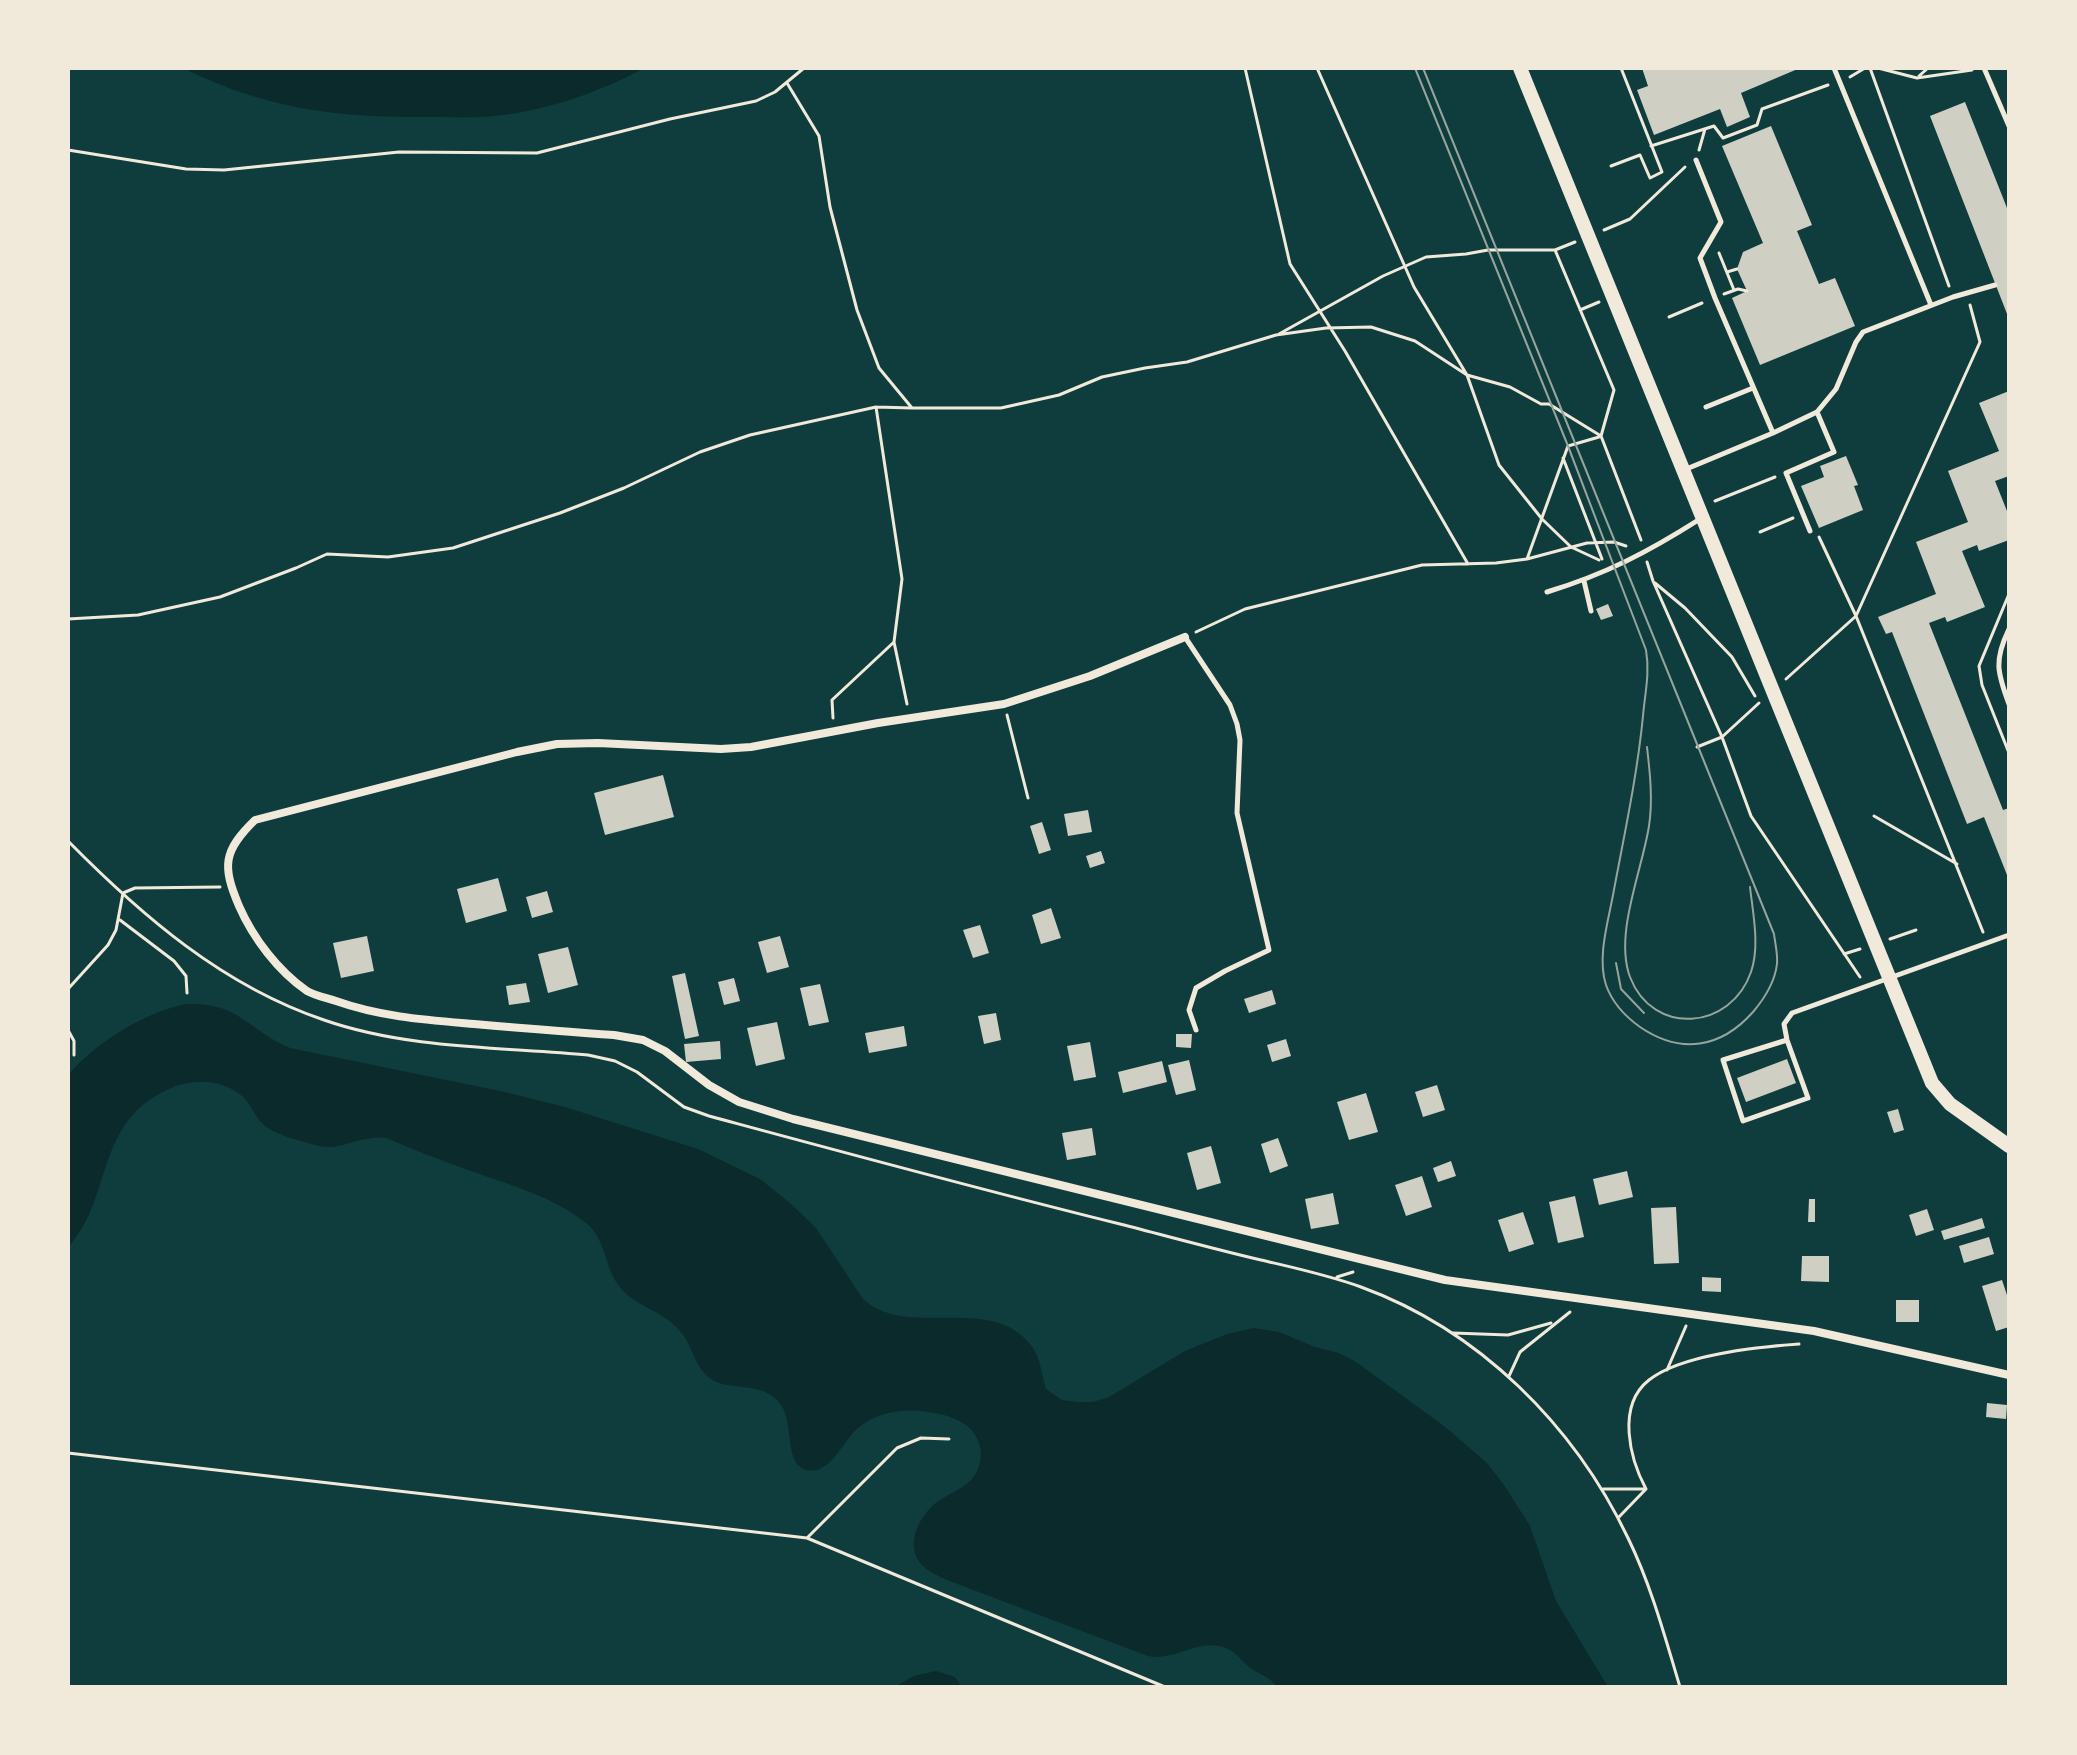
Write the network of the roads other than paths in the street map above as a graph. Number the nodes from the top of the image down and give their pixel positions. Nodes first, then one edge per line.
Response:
1 (1520, 68) edge
2 (1834, 68) edge
3 (1984, 68) edge
4 (2009, 126) edge
5 (1696, 160) road end
6 (1995, 285) dead end
7 (1931, 305) junction
8 (1753, 388) junction
9 (1706, 407) dead end
10 (1817, 412) junction
11 (1773, 433) junction
12 (1682, 471) junction
13 (1701, 518) junction
14 (1814, 532) road end
15 (1584, 581) junction
16 (1547, 592) dead end
17 (1591, 611) dead end
18 (2009, 629) edge
19 (1185, 637) joint
20 (2009, 704) edge
21 (2009, 935) edge
22 (1889, 979) junction
23 (1196, 1030) dead end
24 (1787, 1040) junction
25 (2009, 1146) edge
26 (2009, 1375) edge

1 - 12 main road
2 - 7 lane
3 - 4 lane
5 - 8 lane
6 - 7 lane
7 - 10 lane
8 - 9 lane
8 - 11 lane
10 - 11 lane
10 - 14 lane
11 - 12 lane
12 - 13 main road
13 - 15 lane
13 - 22 main road
15 - 16 lane
15 - 17 lane
18 - 20 lane
19 - 23 lane
19 - 26 street
21 - 22 lane
22 - 24 lane
22 - 25 main road
24 - 24 lane

